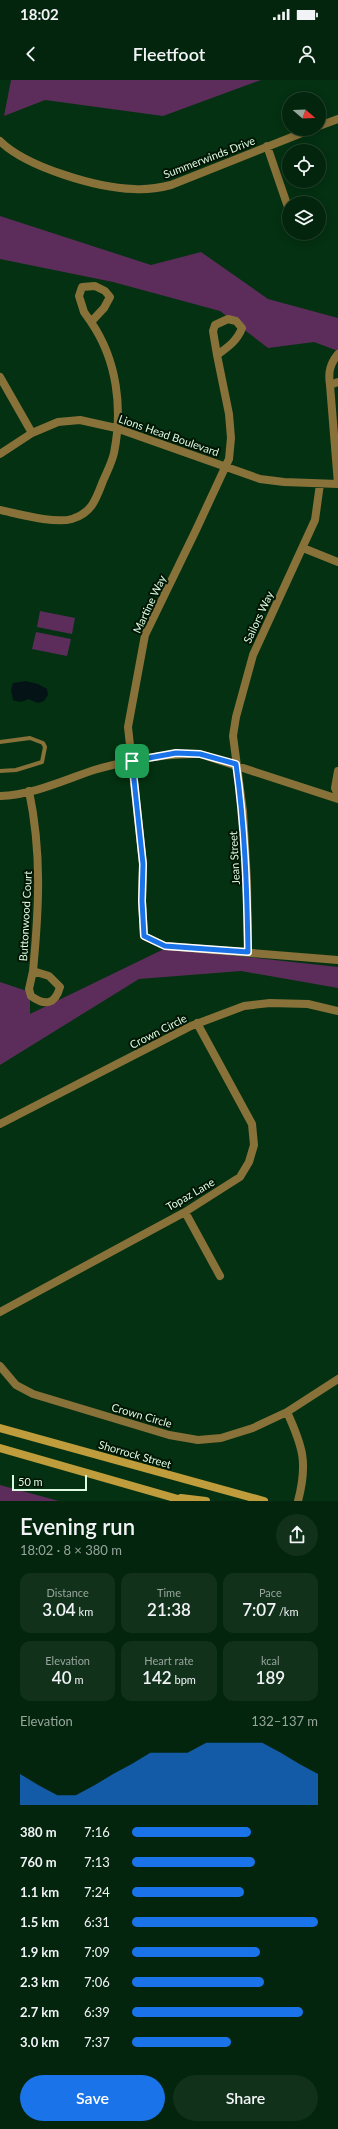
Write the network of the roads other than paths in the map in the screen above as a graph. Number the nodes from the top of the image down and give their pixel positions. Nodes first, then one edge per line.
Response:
1 (338, 119) edge
2 (326, 123) edge
3 (293, 136) edge
4 (0, 142) edge
5 (267, 146) junction
6 (284, 196) edge
7 (91, 322) junction
8 (338, 354) edge
9 (217, 355) dead end
10 (0, 377) edge
11 (334, 383) edge
12 (116, 428) junction
13 (32, 433) junction
14 (0, 454) edge
15 (225, 467) junction
16 (320, 484) junction
17 (338, 484) edge
18 (0, 510) edge
19 (303, 548) junction
20 (338, 562) edge
21 (0, 742) edge
22 (132, 761) junction
23 (236, 764) junction
24 (0, 771) edge
25 (338, 771) edge
26 (29, 791) junction
27 (338, 795) edge
28 (0, 796) edge
29 (338, 799) edge
30 (248, 952) junction
31 (338, 960) edge
32 (33, 971) dead end
33 (338, 1011) edge
34 (197, 1023) junction
35 (0, 1124) edge
36 (185, 1212) junction
37 (220, 1276) dead end
38 (0, 1312) edge
39 (0, 1366) edge
40 (338, 1379) edge
41 (287, 1412) junction
42 (0, 1428) edge
43 (0, 1448) edge
44 (168, 1496) junction
45 (185, 1501) edge
46 (206, 1501) edge
47 (264, 1501) edge
48 (298, 1501) edge

1 - 2 street
3 - 5 street, Summerwinds Drive
4 - 5 street, Summerwinds Drive
5 - 6 street
7 - 7 street
7 - 12 street
8 - 11 street
9 - 15 street, Martine Way
10 - 13 street
11 - 17 street
12 - 13 street, Lions Head Boulevard
12 - 15 street, Lions Head Boulevard
12 - 18 street
13 - 14 street, Lions Head Boulevard
15 - 16 street, Lions Head Boulevard
15 - 22 street, Martine Way
16 - 17 street, Lions Head Boulevard
16 - 19 street, Sailors Way
19 - 20 street
19 - 23 street, Sailors Way
21 - 24 lane
22 - 23 street
22 - 26 street
22 - 30 street, Martine Way
23 - 29 street
23 - 30 street, Jean Street
25 - 27 street
26 - 28 street
26 - 32 street, Buttonwood Court
30 - 31 street
33 - 34 street, Crown Circle
34 - 35 street, Crown Circle
34 - 36 street, Topaz Lane
36 - 37 street
36 - 38 street, Topaz Lane
39 - 41 street, Crown Circle
40 - 41 street, Crown Circle
41 - 48 street
42 - 47 main road, Shorrock Street
43 - 44 main road
44 - 45 main road
44 - 46 main road

